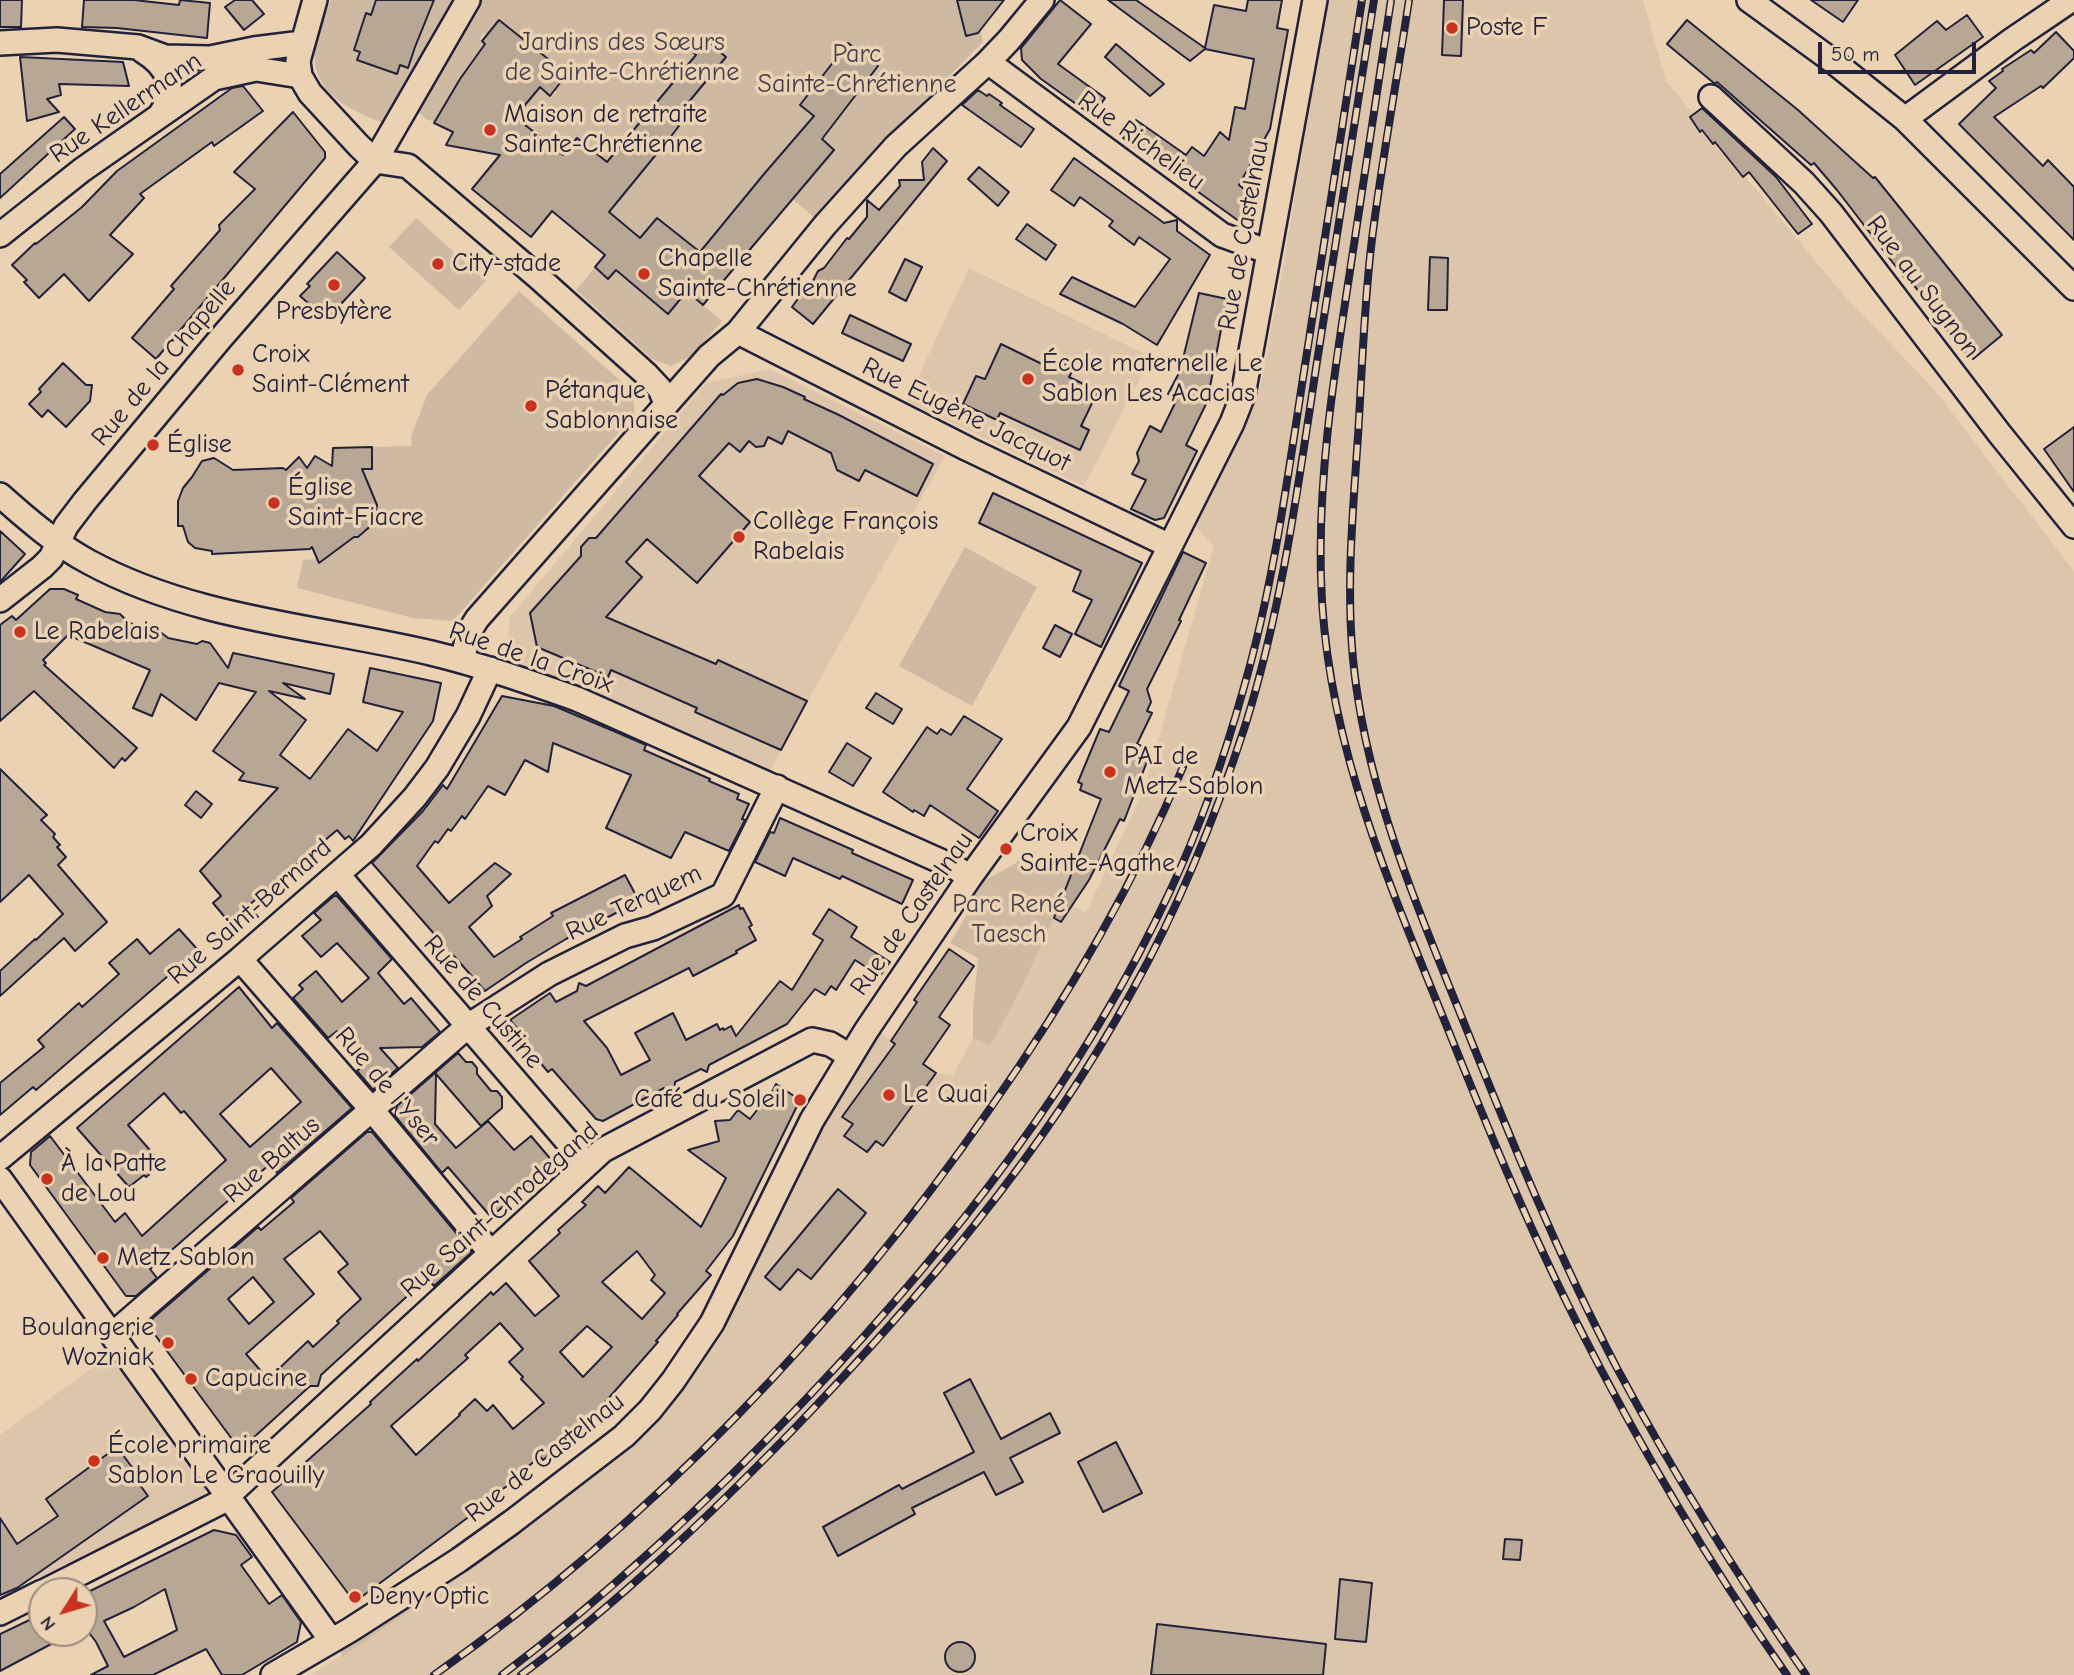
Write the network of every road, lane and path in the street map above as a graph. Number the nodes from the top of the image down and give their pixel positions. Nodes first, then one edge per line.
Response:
1 (315, 0) edge
2 (468, 0) edge
3 (1042, 0) edge
4 (1315, 0) edge
5 (1749, 0) edge
6 (2071, 0) edge
7 (0, 43) edge
8 (302, 43) junction
9 (138, 47) junction
10 (988, 62) junction
11 (212, 68) junction
12 (300, 76) junction
13 (1711, 97) dead end
14 (160, 115) junction
15 (1905, 120) junction
16 (374, 161) junction
17 (0, 235) edge
18 (1269, 252) junction
19 (2074, 288) edge
20 (738, 332) junction
21 (666, 403) junction
22 (0, 495) edge
23 (2074, 526) edge
24 (59, 542) junction
25 (1170, 546) junction
26 (0, 600) edge
27 (461, 661) junction
28 (490, 669) junction
29 (777, 787) junction
30 (338, 875) junction
31 (970, 877) junction
32 (240, 959) junction
33 (468, 1026) junction
34 (850, 1056) junction
35 (372, 1110) junction
36 (0, 1158) edge
37 (587, 1164) junction
38 (0, 1179) edge
39 (491, 1253) junction
40 (112, 1335) junction
41 (227, 1497) junction
42 (73, 1577) edge
43 (28, 1599) edge
44 (0, 1613) edge
45 (331, 1640) junction
46 (274, 1675) edge

1 - 8 street
2 - 16 street, Rue de la Chapelle
3 - 10 street
4 - 18 street, Rue de Castelnau
5 - 15 street
6 - 15 street
7 - 9 street
8 - 11 street
8 - 12 street
9 - 11 street
9 - 14 street
10 - 18 street, Rue Richelieu
10 - 20 street
11 - 12 street, Rue Kellermann
11 - 14 street, Rue Kellermann
12 - 16 street
13 - 23 street, Rue au Sugnon
14 - 17 street, Rue Kellermann
15 - 19 street
16 - 21 street
16 - 24 street, Rue de la Chapelle
18 - 25 street, Rue de Castelnau
20 - 21 street
20 - 25 street, Rue Eugène Jacquot
21 - 27 street
22 - 24 street, Rue de la Croix
24 - 26 street, Rue de la Chapelle
24 - 27 street, Rue de la Croix
25 - 31 street, Rue de Castelnau
27 - 28 street, Rue de la Croix
28 - 29 street, Rue de la Croix
28 - 30 street, Rue Saint-Bernard
29 - 31 street, Rue de la Croix
29 - 33 street, Rue Terquem
30 - 32 street, Rue Saint-Bernard
30 - 33 street, Rue de Custine
31 - 34 street, Rue de Castelnau
32 - 35 street, Rue de l'Yser
32 - 36 street, Rue Saint-Bernard
33 - 35 street, Rue Baltus
33 - 37 street, Rue de Custine
34 - 37 street, Rue Saint-Chrodegand
34 - 45 street, Rue de Castelnau
35 - 39 street, Rue de l'Yser
35 - 40 street, Rue Baltus
37 - 39 street, Rue Saint-Chrodegand
38 - 40 street
39 - 41 street, Rue Saint-Chrodegand
40 - 41 street
41 - 42 street, Rue Saint-Chrodegand
41 - 45 street
43 - 44 street, Rue Saint-Chrodegand
45 - 46 street, Rue de Castelnau

